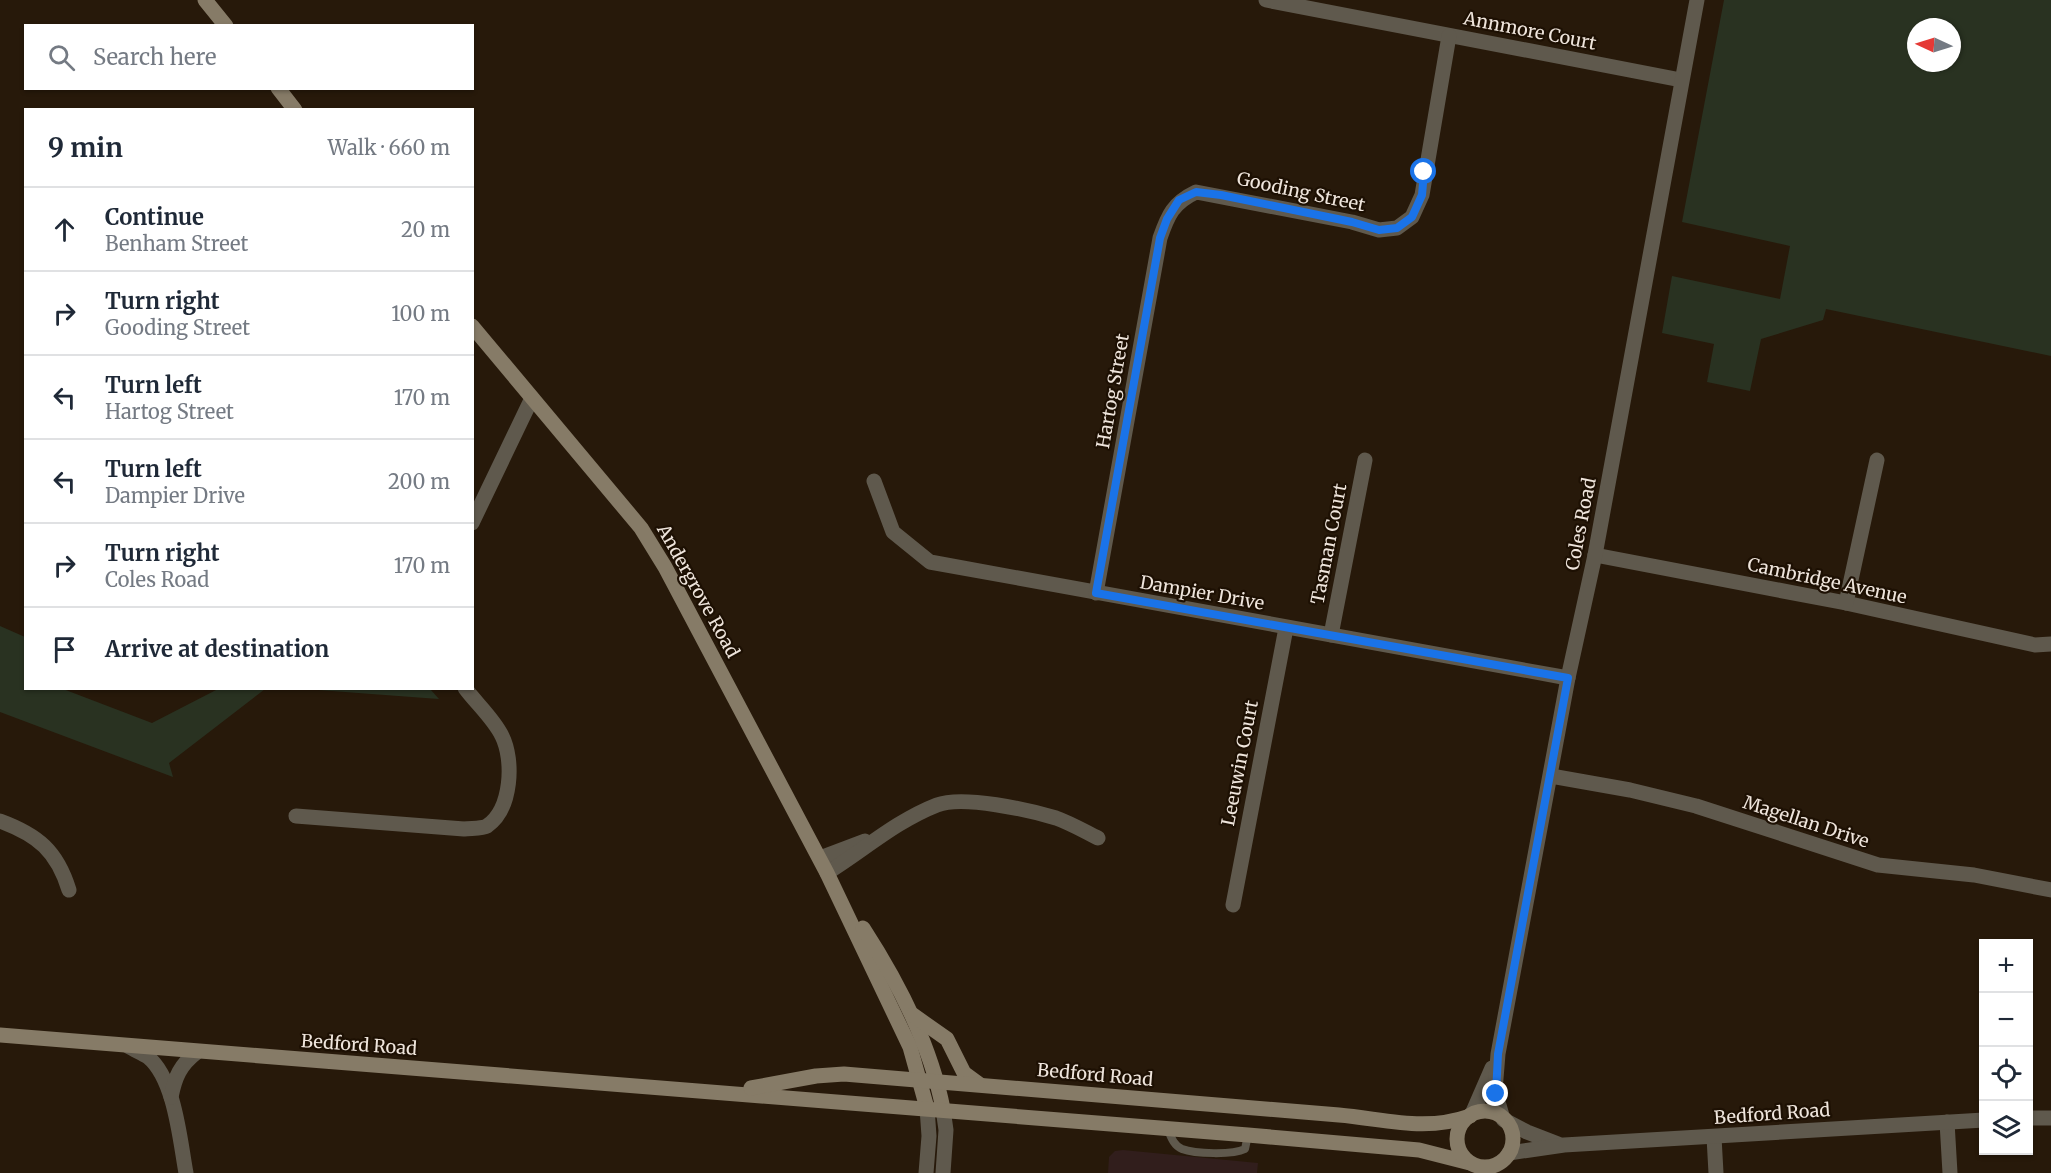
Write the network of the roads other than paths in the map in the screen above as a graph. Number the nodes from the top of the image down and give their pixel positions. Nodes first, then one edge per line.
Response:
1 (205, 0) edge
2 (1266, 0) edge
3 (1697, 0) edge
4 (224, 24) edge
5 (1449, 36) junction
6 (1681, 80) junction
7 (280, 90) edge
8 (293, 108) edge
9 (1179, 200) joint
10 (474, 328) edge
11 (532, 398) junction
12 (1365, 460) dead end
13 (1877, 460) dead end
14 (874, 481) dead end
15 (474, 519) edge
16 (1595, 555) junction
17 (1096, 593) junction
18 (1846, 603) junction
19 (1286, 628) junction
20 (1331, 635) junction
21 (2051, 644) edge
22 (1568, 678) junction
23 (467, 690) edge
24 (1551, 776) junction
25 (296, 816) dead end
26 (0, 822) edge
27 (1098, 838) dead end
28 (874, 839) junction
29 (820, 858) junction
30 (827, 873) junction
31 (69, 890) dead end
32 (2051, 890) edge
33 (1233, 904) dead end
34 (904, 1003) junction
35 (0, 1035) edge
36 (128, 1046) junction
37 (197, 1052) junction
38 (1498, 1054) junction
39 (929, 1081) junction
40 (984, 1085) junction
41 (716, 1092) junction
42 (171, 1097) junction
43 (927, 1108) junction
44 (944, 1109) junction
45 (1471, 1115) junction
46 (2033, 1118) edge
47 (2051, 1118) edge
48 (1504, 1119) junction
49 (1979, 1120) edge
50 (1947, 1122) junction
51 (1713, 1137) junction
52 (1563, 1146) junction
53 (1508, 1153) junction
54 (1472, 1166) edge
55 (186, 1173) edge
56 (926, 1173) edge
57 (943, 1173) edge
58 (1509, 1173) edge
59 (1716, 1173) edge
60 (1950, 1173) edge

1 - 4 street
2 - 5 street, Annmore Court
3 - 6 street, Coles Road
5 - 6 street, Annmore Court
5 - 9 street, Gooding Street
6 - 16 street, Coles Road
7 - 8 street
9 - 17 street, Hartog Street
10 - 11 street, Andergrove Road
11 - 15 street
11 - 29 street, Andergrove Road
12 - 20 street, Tasman Court
13 - 18 street
14 - 17 street, Dampier Drive
16 - 18 street, Cambridge Avenue
16 - 22 street, Coles Road
17 - 19 street, Dampier Drive
18 - 21 street, Cambridge Avenue
19 - 20 street, Dampier Drive
19 - 33 street, Leeuwin Court
20 - 22 street, Dampier Drive
22 - 24 street, Coles Road
23 - 25 street
24 - 32 street, Magellan Drive
24 - 38 street, Coles Road
26 - 31 street
27 - 28 street
28 - 29 street
28 - 30 street
29 - 30 street, Andergrove Road
30 - 34 street, Andergrove Road
30 - 39 street, Andergrove Road
34 - 39 street, Andergrove Road
34 - 40 street
35 - 36 street, Bedford Road
36 - 37 street, Bedford Road
36 - 42 street
37 - 41 street, Bedford Road
37 - 42 street
38 - 45 street, Coles Road
38 - 48 street, Coles Road
39 - 40 street, Bedford Road
39 - 41 street, Bedford Road
39 - 43 street, Andergrove Road
39 - 44 street, Andergrove Road
40 - 45 street, Bedford Road
41 - 43 street, Bedford Road
42 - 55 street
43 - 44 street, Bedford Road
43 - 56 street
44 - 54 street, Bedford Road
44 - 57 street
45 - 48 street
45 - 54 street
46 - 47 street
48 - 52 street, Bedford Road
48 - 53 street
49 - 50 street, Bedford Road
50 - 51 street, Bedford Road
50 - 60 street
51 - 52 street, Bedford Road
51 - 59 street
52 - 53 street, Bedford Road
53 - 54 street
53 - 58 street

